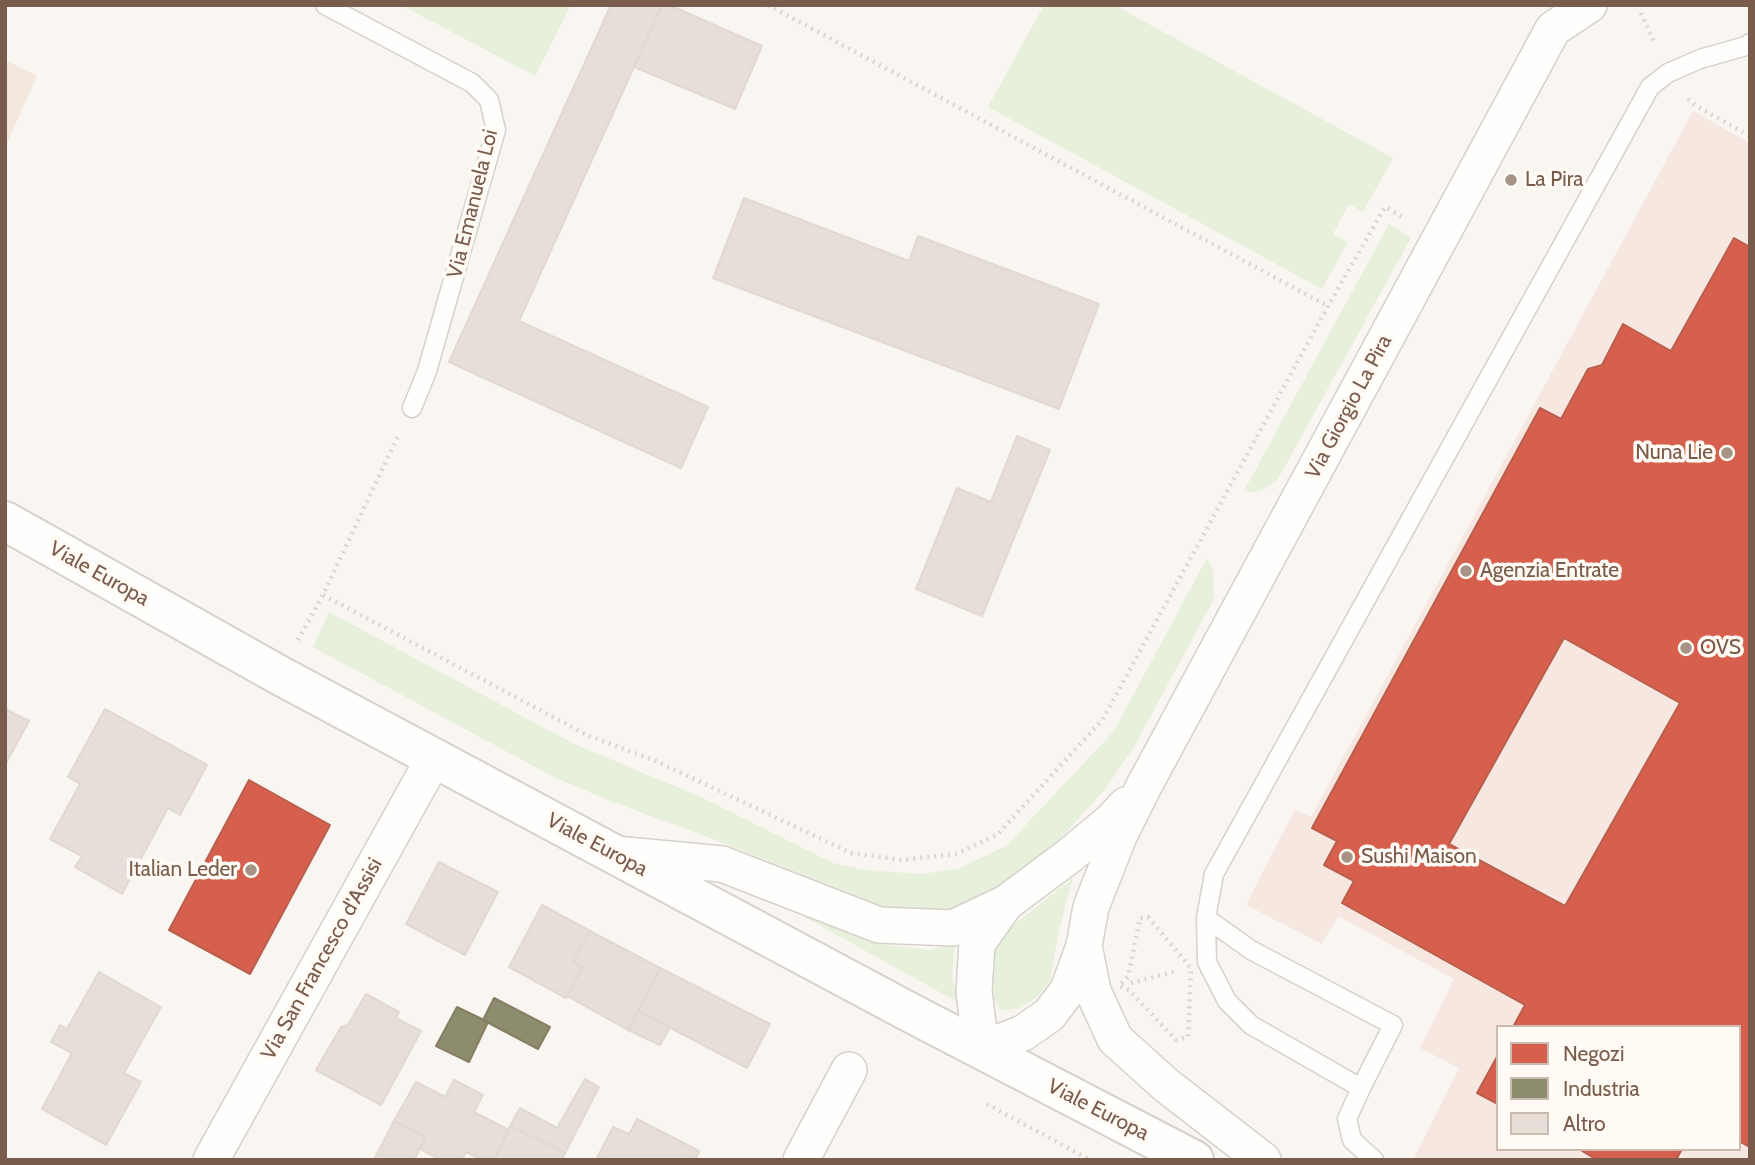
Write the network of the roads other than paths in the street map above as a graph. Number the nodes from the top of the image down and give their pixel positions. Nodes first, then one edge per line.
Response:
1 (325, 5) edge
2 (1589, 5) edge
3 (1553, 17) edge
4 (1750, 43) edge
5 (412, 408) road end
6 (5, 521) edge
7 (434, 758) junction
8 (1145, 784) junction
9 (614, 854) junction
10 (1006, 903) junction
11 (1206, 918) junction
12 (1084, 946) junction
13 (981, 1049) junction
14 (849, 1070) dead end
15 (1361, 1088) junction
16 (211, 1160) edge
17 (801, 1160) edge
18 (1194, 1160) edge
19 (1263, 1160) edge
20 (1374, 1160) edge

1 - 5 lane, Via Emanuela Loi
2 - 3 street, Via Giorgio La Pira
3 - 8 street, Via Giorgio La Pira
4 - 11 lane
6 - 7 street, Viale Europa
7 - 9 street, Viale Europa
7 - 16 street, Via San Francesco d'Assisi
8 - 10 street
8 - 12 street
9 - 10 street
9 - 13 street, Viale Europa
10 - 13 street
11 - 15 lane
11 - 15 lane
12 - 13 street
12 - 19 street
13 - 18 street, Viale Europa
14 - 17 street
15 - 20 lane

